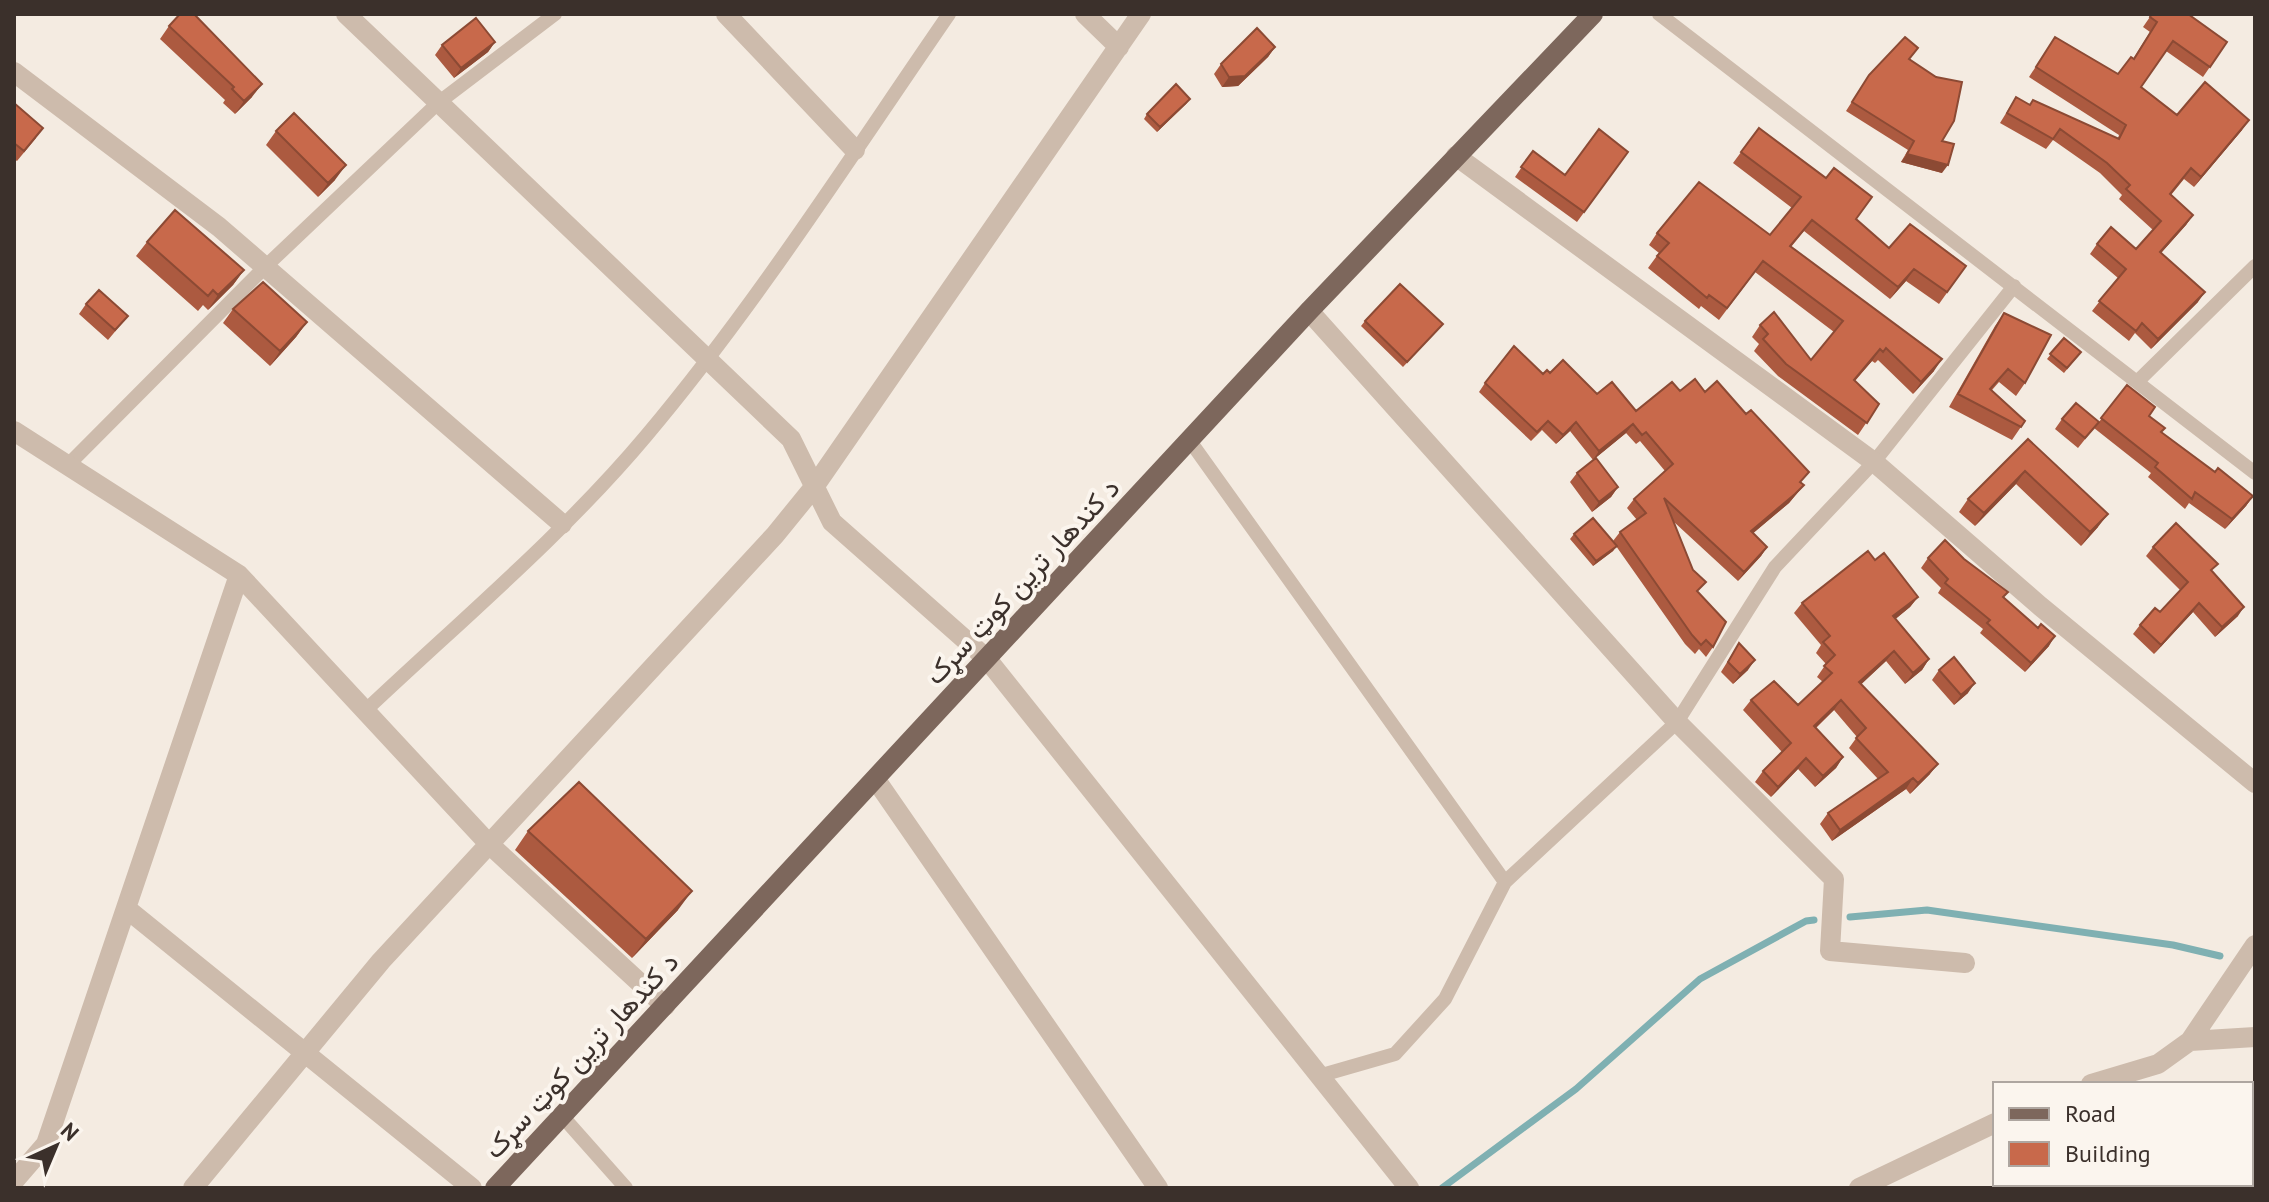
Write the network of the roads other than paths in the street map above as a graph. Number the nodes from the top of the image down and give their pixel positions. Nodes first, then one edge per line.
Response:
1 (346, 14) edge
2 (555, 14) edge
3 (726, 14) edge
4 (949, 14) edge
5 (1085, 14) edge
6 (1141, 14) edge
7 (1593, 14) edge
8 (1659, 14) edge
9 (1119, 47) junction
10 (14, 72) edge
11 (438, 103) junction
12 (855, 150) junction
13 (1456, 156) junction
14 (2255, 266) edge
15 (265, 267) junction
16 (2014, 286) junction
17 (1309, 311) junction
18 (707, 362) junction
19 (2137, 382) junction
20 (14, 431) edge
21 (1190, 441) junction
22 (1874, 462) junction
23 (68, 465) junction
24 (2255, 473) edge
25 (814, 487) junction
26 (562, 524) junction
27 (239, 575) junction
28 (987, 659) junction
29 (365, 711) junction
30 (1677, 722) junction
31 (876, 780) junction
32 (2255, 783) edge
33 (489, 844) junction
34 (1505, 882) junction
35 (127, 909) junction
36 (2255, 945) edge
37 (1965, 963) dead end
38 (665, 1006) junction
39 (2255, 1037) edge
40 (2190, 1041) junction
41 (305, 1053) junction
42 (2158, 1064) junction
43 (1322, 1075) junction
44 (2098, 1082) edge
45 (2144, 1082) edge
46 (563, 1117) junction
47 (1993, 1124) edge
48 (14, 1181) edge
49 (193, 1188) edge
50 (472, 1188) edge
51 (495, 1188) edge
52 (626, 1188) edge
53 (1158, 1188) edge
54 (1409, 1188) edge
55 (1859, 1188) edge

1 - 11 street
2 - 11 lane
3 - 12 street
4 - 12 lane
5 - 9 street
6 - 9 street
7 - 13 main road, د کندهار ترين کوټ سړک
8 - 16 lane
9 - 25 street
10 - 15 street
11 - 15 lane
11 - 18 street
12 - 18 lane
13 - 17 main road, د کندهار ترين کوټ سړک
13 - 22 street
14 - 19 lane
15 - 23 lane
15 - 26 street
16 - 19 lane
16 - 22 lane
17 - 21 main road, د کندهار ترين کوټ سړک
17 - 30 street
18 - 25 street
18 - 26 lane
19 - 24 lane
20 - 23 street
21 - 28 main road, د کندهار ترين کوټ سړک
21 - 34 lane
22 - 30 lane
22 - 32 street
23 - 27 street
25 - 28 street
25 - 33 street
26 - 29 lane
27 - 29 street
27 - 35 street
28 - 31 main road, د کندهار ترين کوټ سړک
28 - 43 street
29 - 33 street
30 - 34 lane
30 - 37 street
31 - 38 main road, د کندهار ترين کوټ سړک
31 - 53 street
33 - 38 street
33 - 41 street
34 - 43 lane
35 - 41 street
35 - 48 street
36 - 40 street
38 - 46 main road, د کندهار ترين کوټ سړک
39 - 40 street
40 - 42 street
41 - 49 street
41 - 50 street
42 - 44 street
42 - 45 street
43 - 54 street
46 - 51 main road, د کندهار ترين کوټ سړک
46 - 52 lane
47 - 55 street

